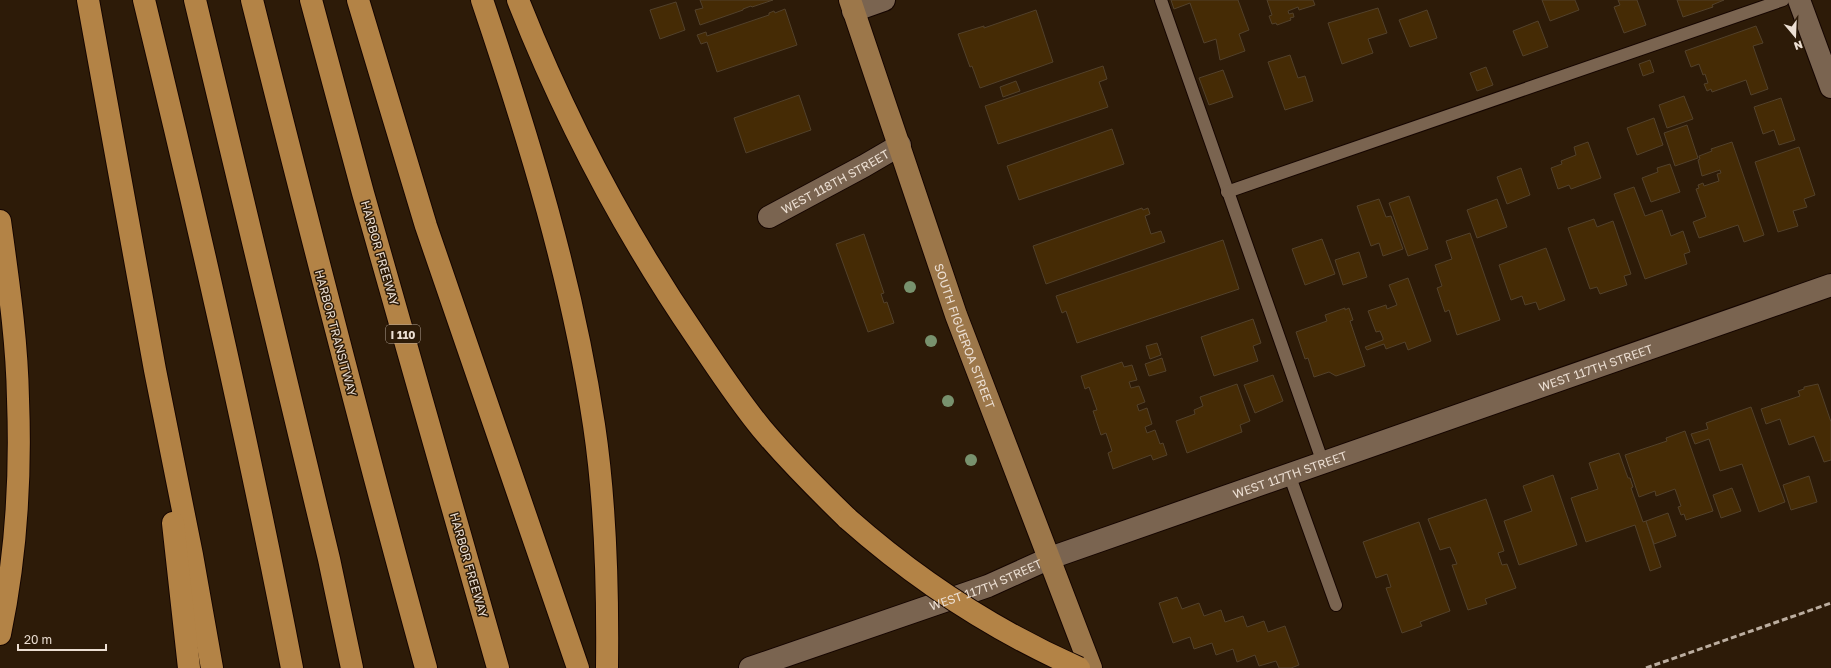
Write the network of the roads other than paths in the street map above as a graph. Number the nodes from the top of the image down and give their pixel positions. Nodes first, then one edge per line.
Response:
1 (88, 0) edge
2 (144, 0) edge
3 (195, 0) edge
4 (252, 0) edge
5 (311, 0) edge
6 (358, 0) edge
7 (482, 0) edge
8 (518, 0) edge
9 (884, 0) edge
10 (1161, 0) edge
11 (1783, 0) edge
12 (1799, 0) edge
13 (852, 5) edge
14 (1831, 87) edge
15 (900, 145) junction
16 (1227, 192) junction
17 (769, 217) dead end
18 (0, 221) edge
19 (1831, 285) edge
20 (155, 370) junction
21 (1323, 463) junction
22 (1289, 474) junction
23 (378, 495) junction
24 (1050, 558) junction
25 (329, 559) junction
26 (1336, 605) dead end
27 (0, 634) edge
28 (189, 668) edge
29 (212, 668) edge
30 (292, 668) edge
31 (352, 668) edge
32 (357, 668) edge
33 (415, 668) edge
34 (426, 668) edge
35 (498, 668) edge
36 (578, 668) edge
37 (607, 668) edge
38 (750, 668) edge
39 (1079, 668) edge
40 (1091, 668) edge

1 - 20 highway
2 - 30 highway
3 - 25 highway
4 - 23 highway, HARBOR TRANSITWAY
5 - 35 highway, HARBOR FREEWAY / I 110
6 - 36 highway
7 - 37 highway
8 - 39 highway, bridge
9 - 13 street
10 - 16 lane
11 - 16 lane
12 - 14 street
13 - 15 main road, SOUTH FIGUEROA STREET
15 - 17 street, WEST 118TH STREET
15 - 24 main road, SOUTH FIGUEROA STREET
16 - 21 lane
18 - 27 highway
19 - 21 street, WEST 117TH STREET
20 - 28 highway
20 - 29 highway
21 - 22 street, WEST 117TH STREET
22 - 24 street, WEST 117TH STREET
22 - 26 lane
23 - 33 lane, HARBOR TRANSITWAY
23 - 34 highway
24 - 38 street, WEST 117TH STREET
24 - 40 main road, SOUTH FIGUEROA STREET
25 - 31 highway
25 - 32 lane

